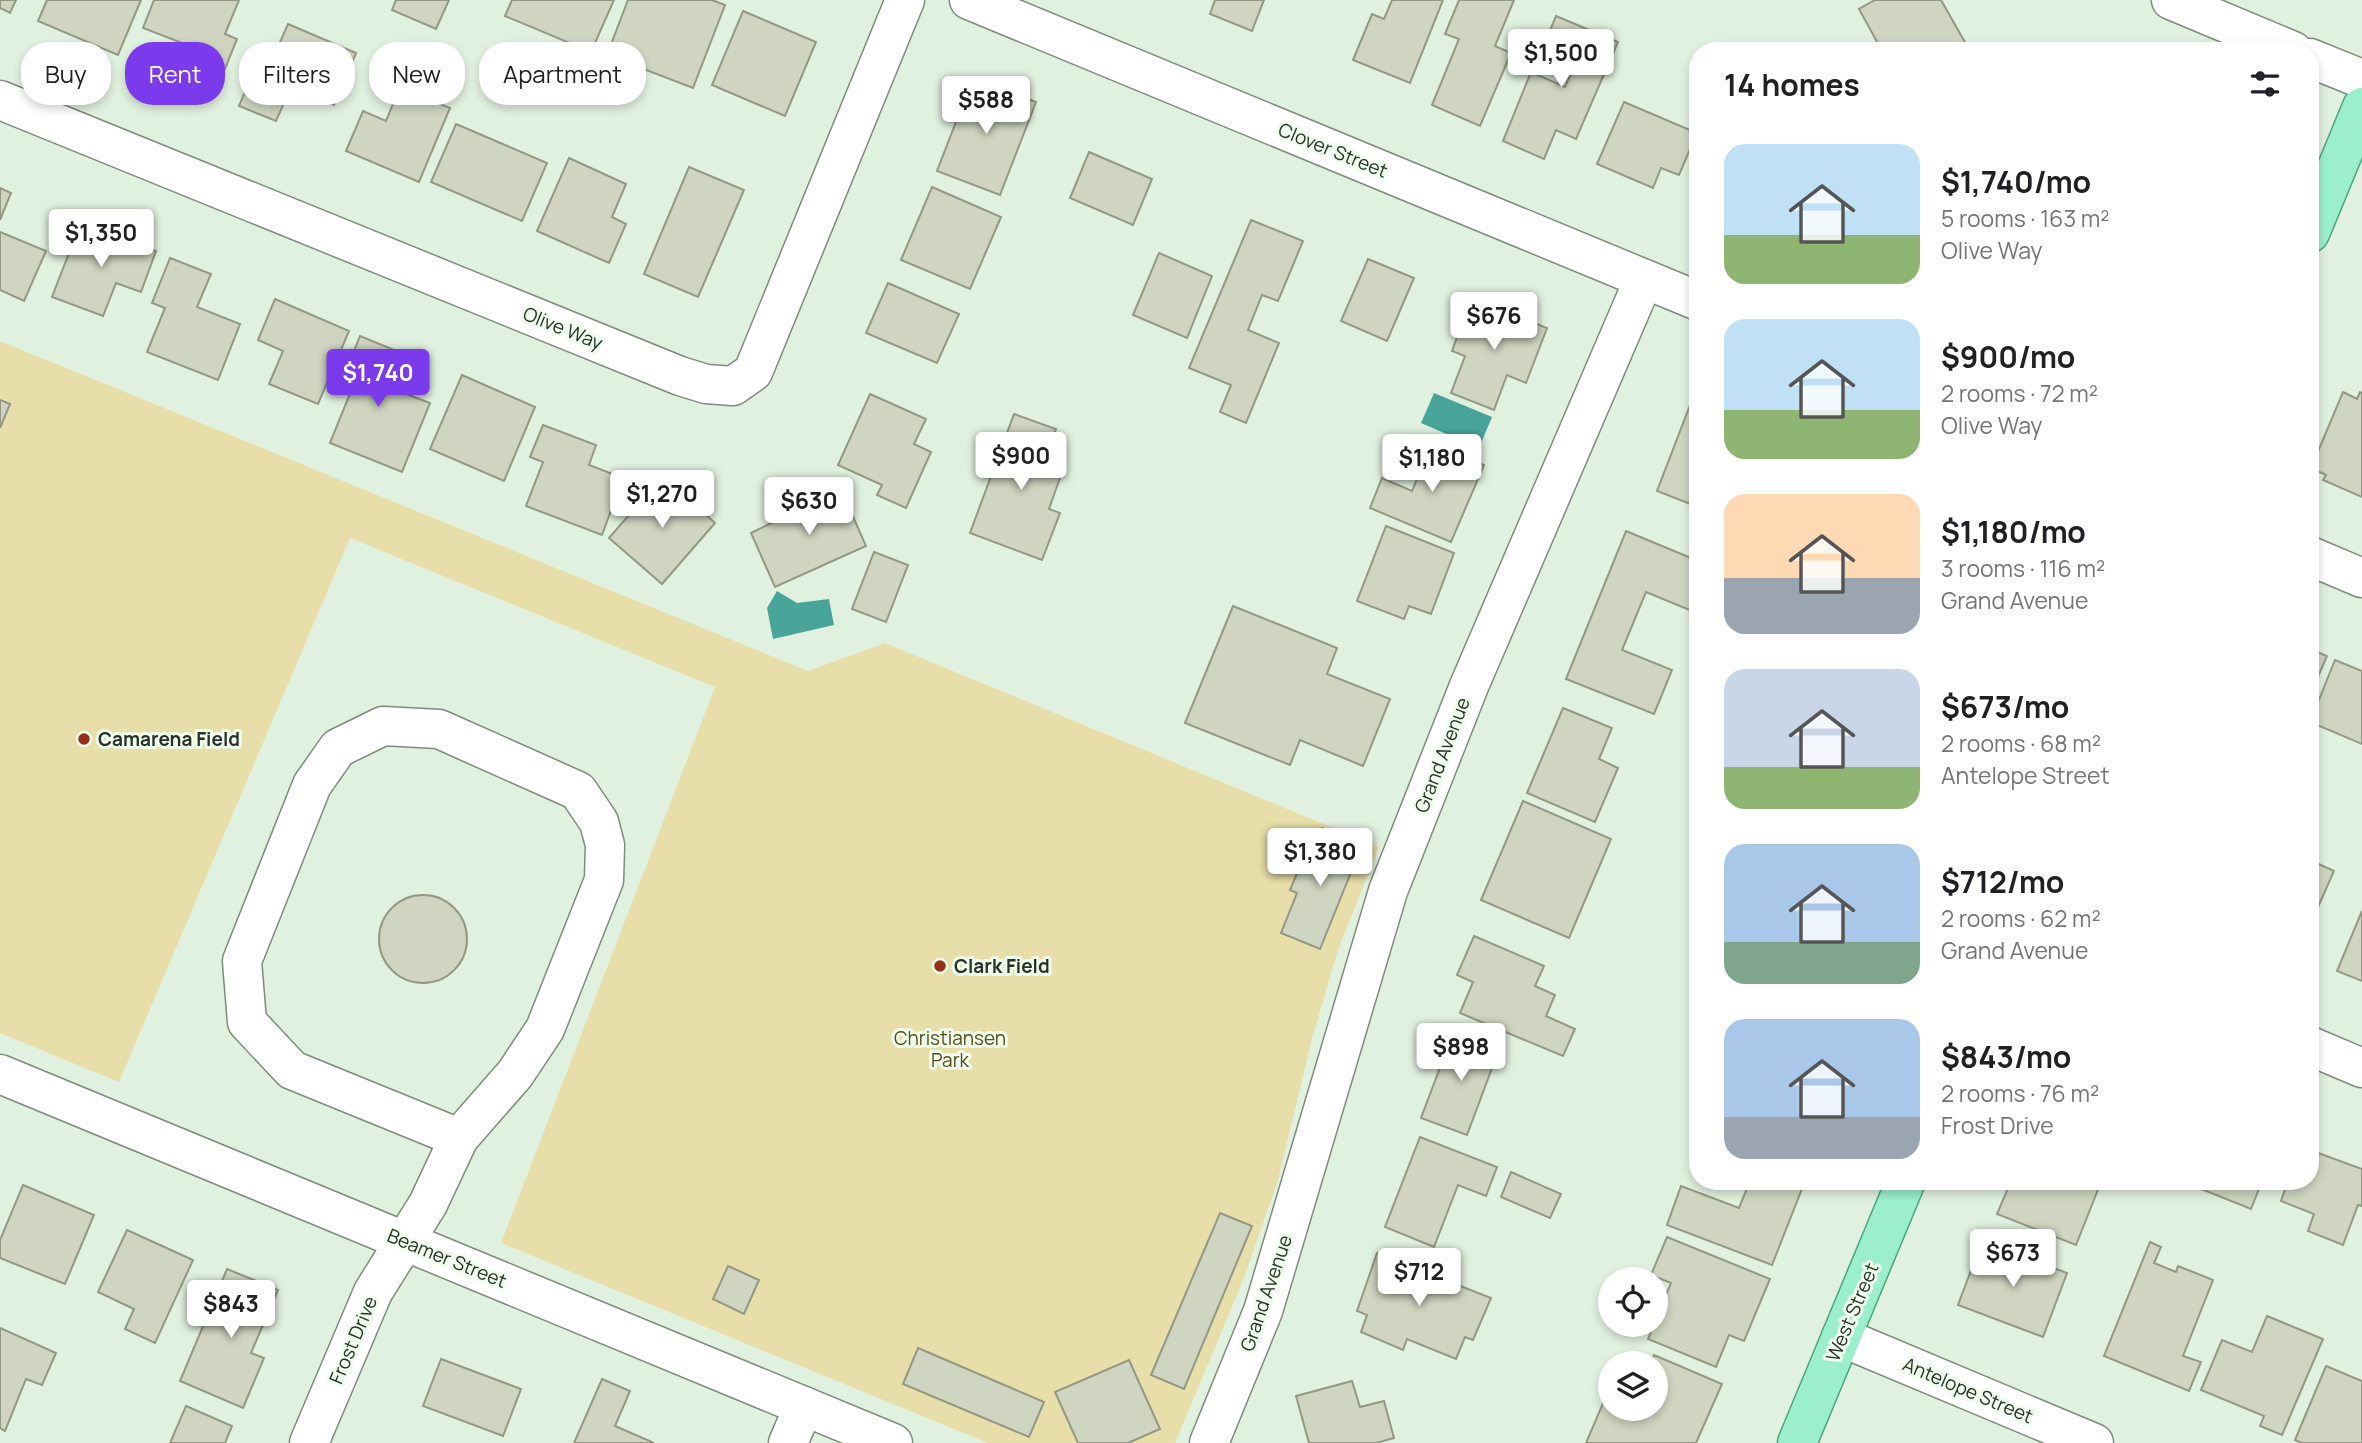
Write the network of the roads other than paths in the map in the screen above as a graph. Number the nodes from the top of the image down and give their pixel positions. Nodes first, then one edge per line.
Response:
1 (905, 0) edge
2 (969, 0) edge
3 (2171, 0) edge
4 (2271, 42) edge
5 (2319, 62) edge
6 (2362, 79) edge
7 (0, 100) edge
8 (2362, 107) edge
9 (2319, 211) edge
10 (1644, 279) junction
11 (1689, 297) edge
12 (2319, 560) edge
13 (2362, 578) edge
14 (2319, 1050) edge
15 (2362, 1068) edge
16 (0, 1074) edge
17 (459, 1138) junction
18 (1902, 1190) edge
19 (404, 1241) junction
20 (1841, 1337) junction
21 (803, 1406) junction
22 (309, 1443) edge
23 (788, 1443) edge
24 (893, 1443) edge
25 (1209, 1443) edge
26 (1797, 1443) edge
27 (2094, 1443) edge

1 - 7 street, Olive Way
2 - 10 street, Clover Street
3 - 4 street
5 - 6 street
8 - 9 main road
10 - 11 street, Clover Street
10 - 25 street, Grand Avenue
12 - 13 street
14 - 15 street
16 - 19 street, Beamer Street
17 - 17 street, Frost Drive
17 - 19 street, Frost Drive
18 - 20 main road, West Street
19 - 21 street, Beamer Street
19 - 22 street, Frost Drive
20 - 26 main road, West Street
20 - 27 street, Antelope Street
21 - 23 street
21 - 24 street, Beamer Street

